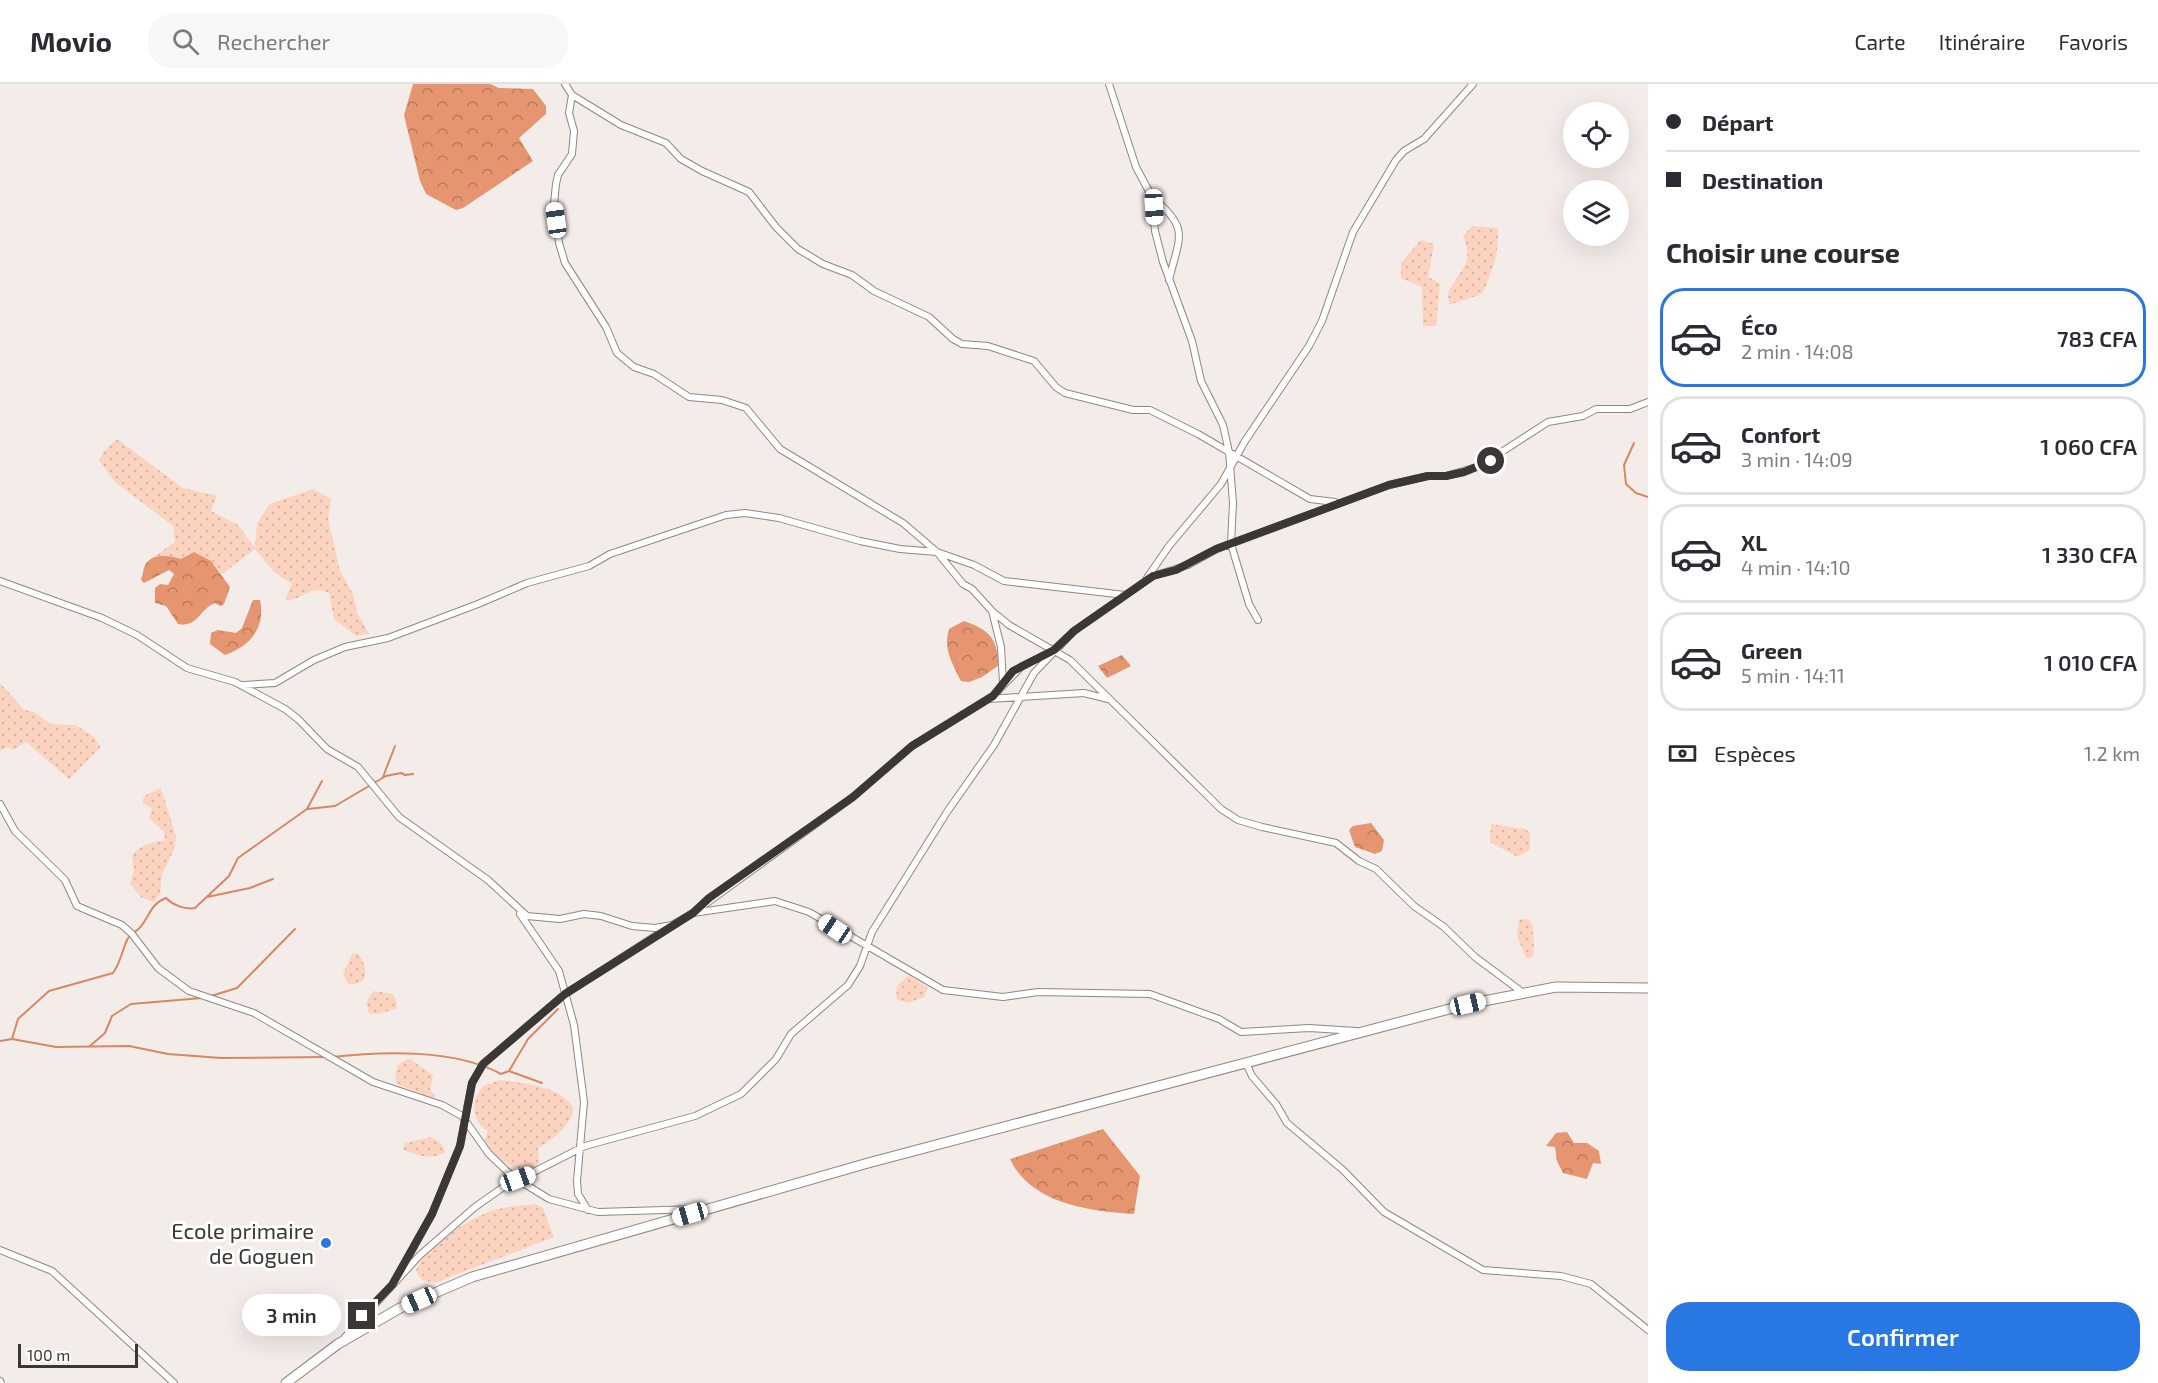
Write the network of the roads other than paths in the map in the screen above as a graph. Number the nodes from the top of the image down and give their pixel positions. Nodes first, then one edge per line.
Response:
1 (565, 84) edge
2 (1109, 84) edge
3 (1473, 84) edge
4 (572, 95) junction
5 (1152, 197) junction
6 (1169, 280) junction
7 (1648, 402) edge
8 (1229, 452) junction
9 (1236, 457) junction
10 (1230, 469) junction
11 (1339, 502) junction
12 (1231, 544) junction
13 (937, 552) junction
14 (0, 581) edge
15 (1145, 582) junction
16 (1125, 595) junction
17 (992, 611) junction
18 (1258, 620) dead end
19 (1054, 650) junction
20 (1003, 683) junction
21 (240, 685) junction
22 (1023, 696) junction
23 (987, 699) junction
24 (1111, 700) junction
25 (0, 804) edge
26 (517, 909) junction
27 (693, 913) junction
28 (672, 925) junction
29 (867, 945) junction
30 (1648, 988) edge
31 (1522, 992) junction
32 (565, 994) junction
33 (1366, 1032) junction
34 (1246, 1063) junction
35 (465, 1120) junction
36 (580, 1148) junction
37 (518, 1179) junction
38 (711, 1208) junction
39 (588, 1210) junction
40 (0, 1250) edge
41 (392, 1285) junction
42 (1648, 1330) edge
43 (338, 1344) junction
44 (174, 1383) edge
45 (286, 1383) edge

1 - 4 street
2 - 5 street
3 - 9 street
4 - 8 street
4 - 13 street
5 - 6 street
5 - 6 street
6 - 8 street
7 - 11 street
8 - 9 street
8 - 10 street
9 - 10 street
9 - 11 street
10 - 12 street
10 - 15 street
11 - 12 street
12 - 15 street
12 - 18 street
13 - 16 street
13 - 17 street
13 - 21 street
14 - 21 street
15 - 16 street
16 - 19 street
17 - 19 street
17 - 20 street
19 - 20 street
19 - 22 street
19 - 24 street
20 - 23 street
21 - 26 street
22 - 23 street
22 - 24 street
22 - 29 street
23 - 27 street
24 - 31 street
25 - 35 street
26 - 28 street
26 - 32 street
27 - 28 street
27 - 29 street
28 - 32 street
29 - 33 street
29 - 36 street
30 - 31 street
31 - 33 street
32 - 35 street
32 - 36 street
33 - 34 street
34 - 38 street
34 - 42 street
35 - 37 street
35 - 41 street
36 - 37 street
36 - 39 street
37 - 39 street
37 - 41 street
38 - 39 street
38 - 43 street
40 - 44 street
41 - 43 street
43 - 45 street

